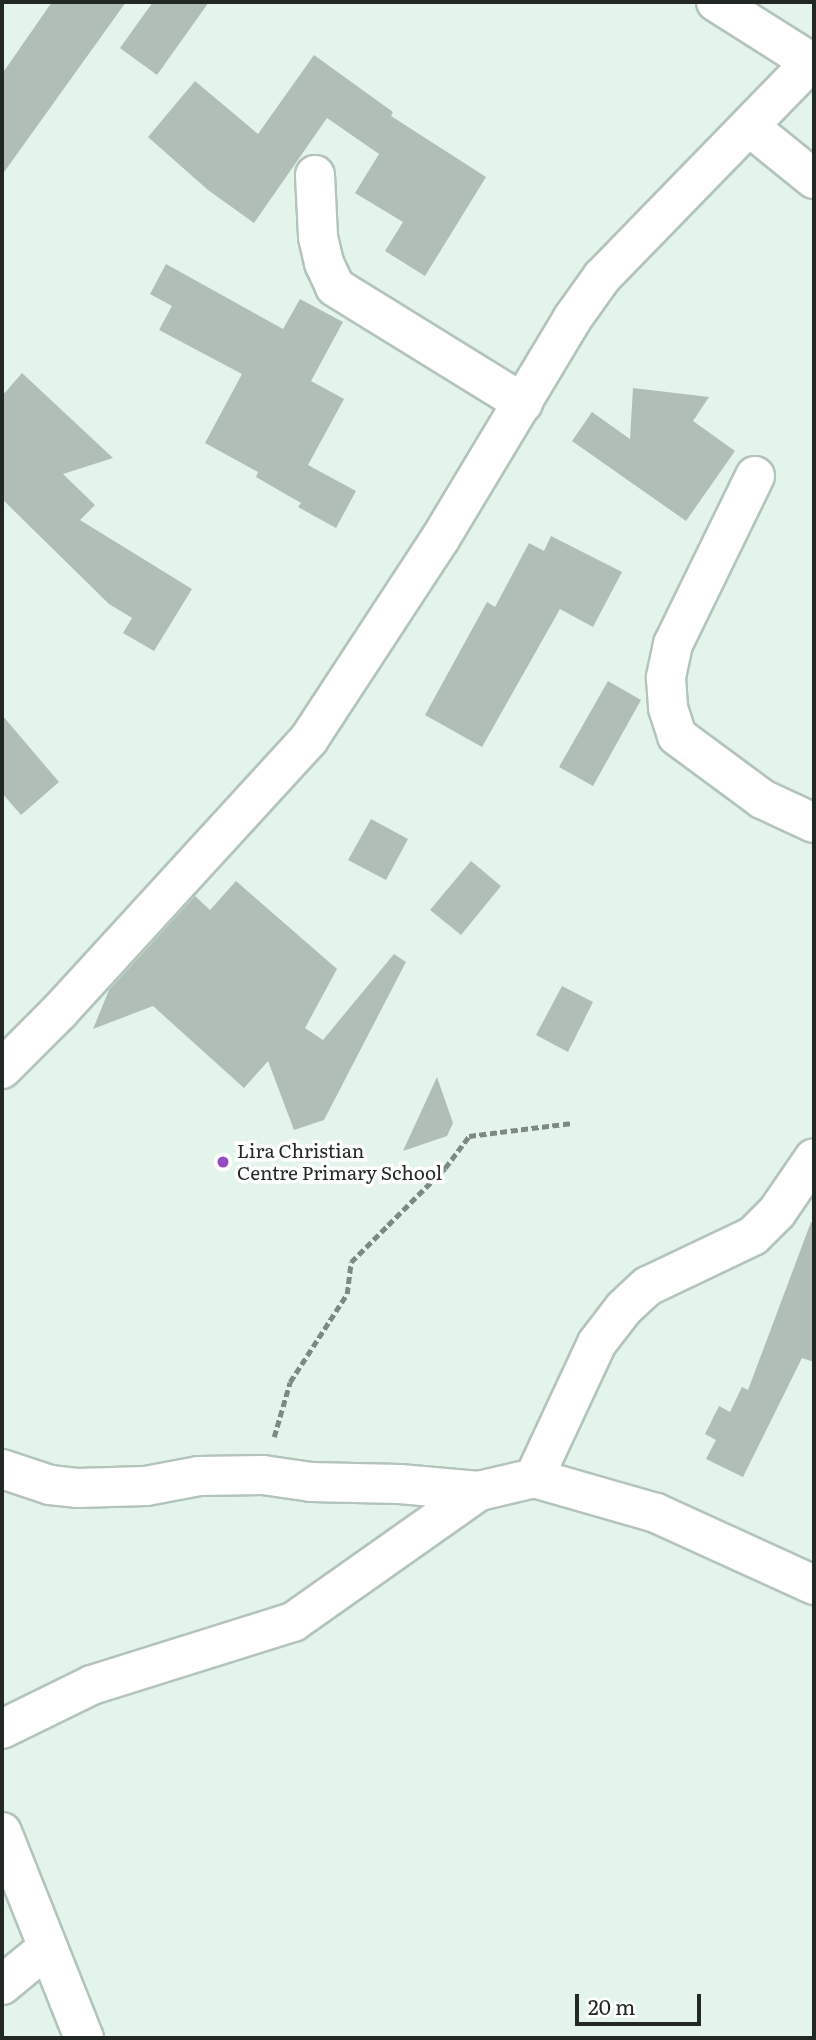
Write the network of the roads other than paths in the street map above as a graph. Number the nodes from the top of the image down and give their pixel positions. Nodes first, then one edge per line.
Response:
1 (716, 2) edge
2 (813, 61) edge
3 (751, 128) junction
4 (315, 175) dead end
5 (814, 179) edge
6 (523, 403) junction
7 (755, 476) dead end
8 (814, 823) edge
9 (2, 1069) edge
10 (814, 1158) edge
11 (2, 1469) edge
12 (534, 1478) junction
13 (479, 1491) junction
14 (814, 1585) edge
15 (2, 1729) edge
16 (2, 1832) edge
17 (47, 1948) junction
18 (2, 1985) edge
19 (84, 2038) edge

1 - 2 street
2 - 3 street
3 - 5 street
3 - 6 street
4 - 6 street
6 - 9 street
7 - 8 street
10 - 12 street
11 - 13 street
12 - 13 street
12 - 14 street
13 - 15 street
16 - 17 street
17 - 18 street
17 - 19 street

